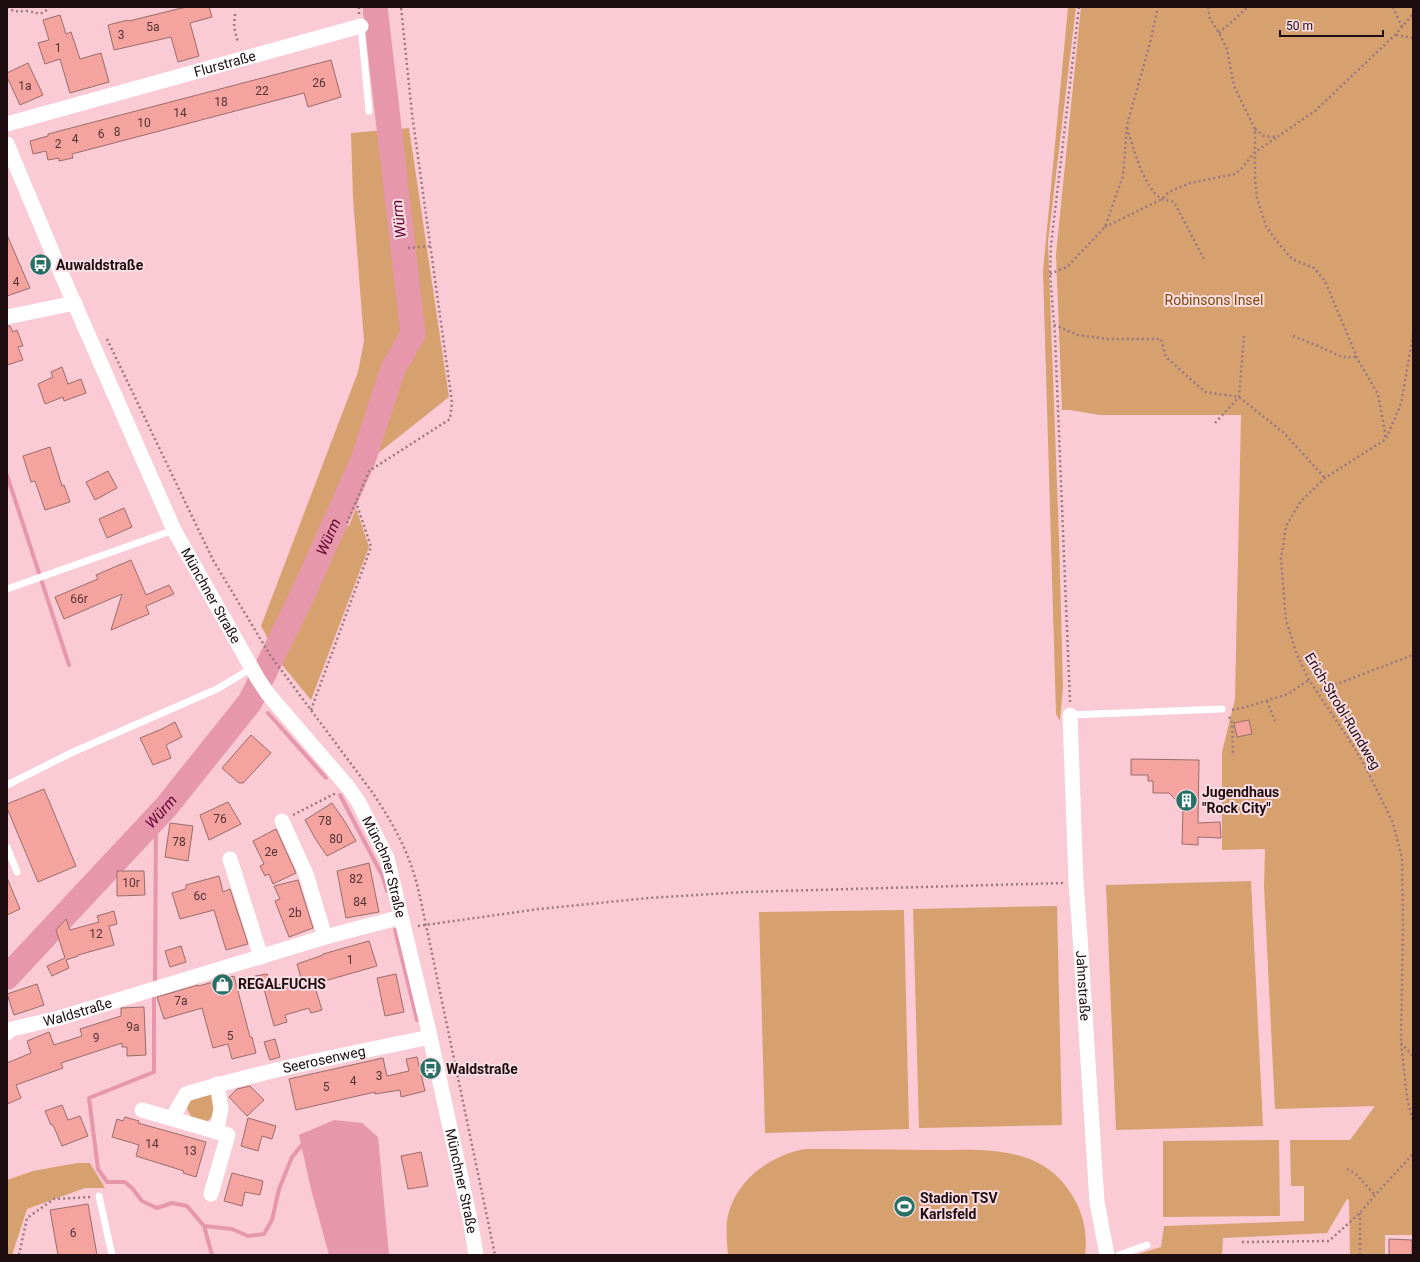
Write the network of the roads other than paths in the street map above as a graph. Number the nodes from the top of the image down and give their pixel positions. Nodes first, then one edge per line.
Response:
1 (360, 26) joint
2 (369, 111) dead end
3 (7, 124) edge
4 (7, 144) edge
5 (75, 303) junction
6 (7, 318) edge
7 (174, 530) junction
8 (7, 589) edge
9 (255, 673) junction
10 (1222, 710) road end
11 (1070, 714) joint
12 (7, 785) edge
13 (282, 821) road end
14 (7, 847) edge
15 (230, 859) dead end
16 (17, 872) dead end
17 (401, 917) junction
18 (325, 937) junction
19 (261, 957) junction
20 (7, 1033) edge
21 (430, 1037) junction
22 (217, 1084) junction
23 (142, 1110) dead end
24 (172, 1118) junction
25 (216, 1132) junction
26 (212, 1194) dead end
27 (99, 1196) road end
28 (1147, 1245) dead end
29 (112, 1255) edge
30 (476, 1255) edge
31 (1108, 1255) edge
32 (1120, 1255) edge

1 - 2 lane, Flurstraße
1 - 3 street, Flurstraße
4 - 5 street, Münchner Straße
5 - 6 street
5 - 7 street, Münchner Straße
7 - 8 lane
7 - 9 street, Münchner Straße
9 - 12 lane
9 - 17 street, Münchner Straße
10 - 11 lane
11 - 31 street, Jahnstraße
13 - 18 street
14 - 16 lane
15 - 19 street
17 - 18 street, Waldstraße
17 - 21 street, Münchner Straße
18 - 19 street, Waldstraße
19 - 20 street, Waldstraße
21 - 22 street, Seerosenweg
21 - 30 street, Münchner Straße
22 - 24 street, Seerosenweg
22 - 25 street
23 - 24 street
24 - 25 street
25 - 26 street
27 - 29 lane
28 - 32 lane

